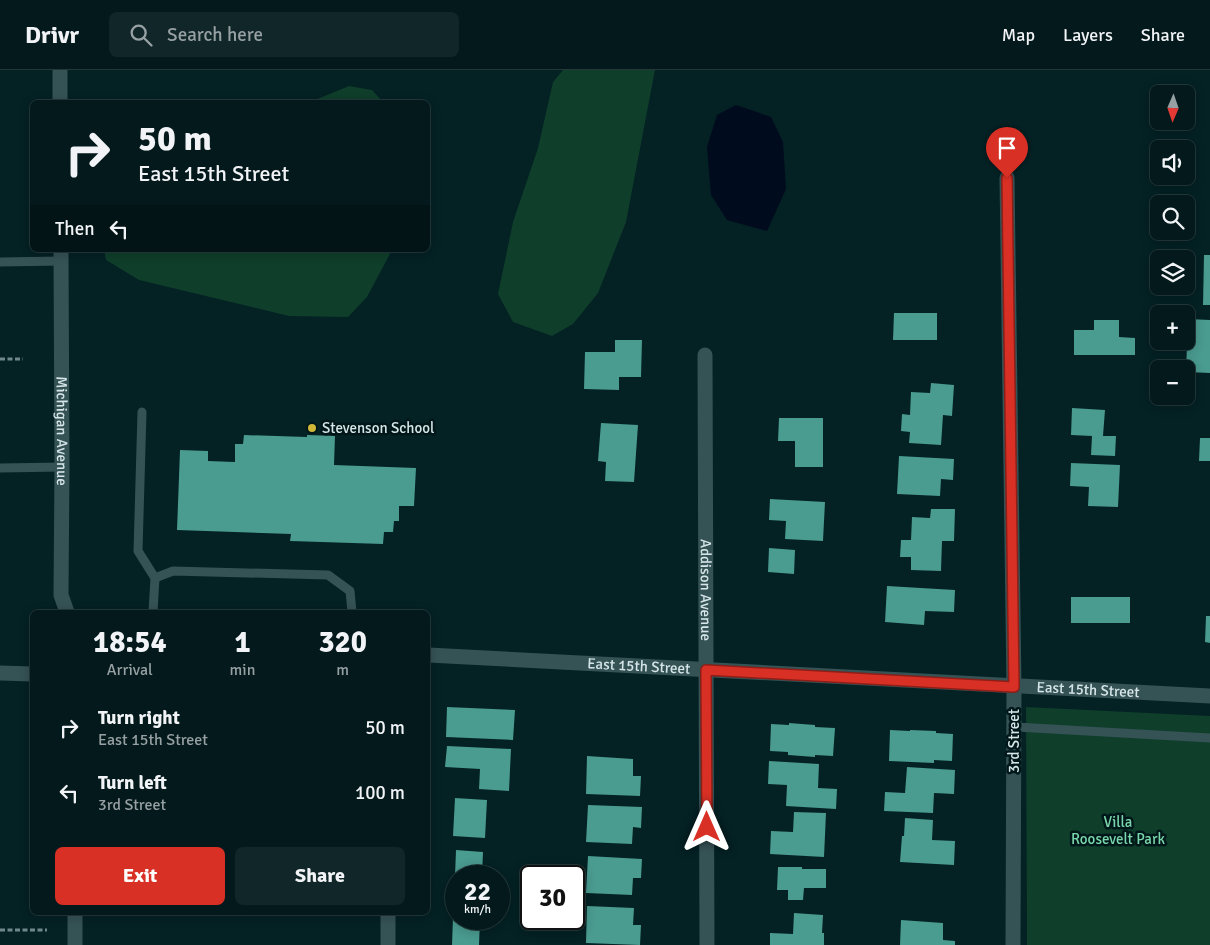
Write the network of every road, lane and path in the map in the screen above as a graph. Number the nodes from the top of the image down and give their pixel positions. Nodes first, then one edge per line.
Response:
1 (60, 70) edge
2 (60, 100) edge
3 (1007, 178) dead end
4 (61, 256) edge
5 (0, 262) edge
6 (704, 355) dead end
7 (0, 359) edge
8 (23, 359) dead end
9 (142, 412) dead end
10 (62, 467) junction
11 (0, 468) edge
12 (155, 578) junction
13 (66, 610) edge
14 (153, 610) edge
15 (352, 610) edge
16 (430, 655) edge
17 (706, 670) junction
18 (0, 672) edge
19 (30, 674) edge
20 (1014, 687) junction
21 (1210, 696) edge
22 (1014, 726) junction
23 (1210, 738) edge
24 (75, 915) edge
25 (388, 915) edge
26 (0, 930) edge
27 (47, 930) dead end
28 (75, 945) edge
29 (388, 945) edge
30 (707, 945) edge
31 (1013, 945) edge

1 - 2 street
3 - 20 street, 3rd Street
4 - 5 lane
4 - 10 street, Michigan Avenue
6 - 17 street, Addison Avenue
7 - 8 path
9 - 12 lane
10 - 11 lane
10 - 13 street, Michigan Avenue
12 - 14 lane
12 - 15 lane
16 - 17 street, East 15th Street
17 - 20 street, East 15th Street
17 - 30 street, Addison Avenue
18 - 19 street
20 - 21 street, East 15th Street
20 - 22 street, 3rd Street
22 - 23 lane
22 - 31 street, 3rd Street
24 - 28 street
25 - 29 street
26 - 27 path

